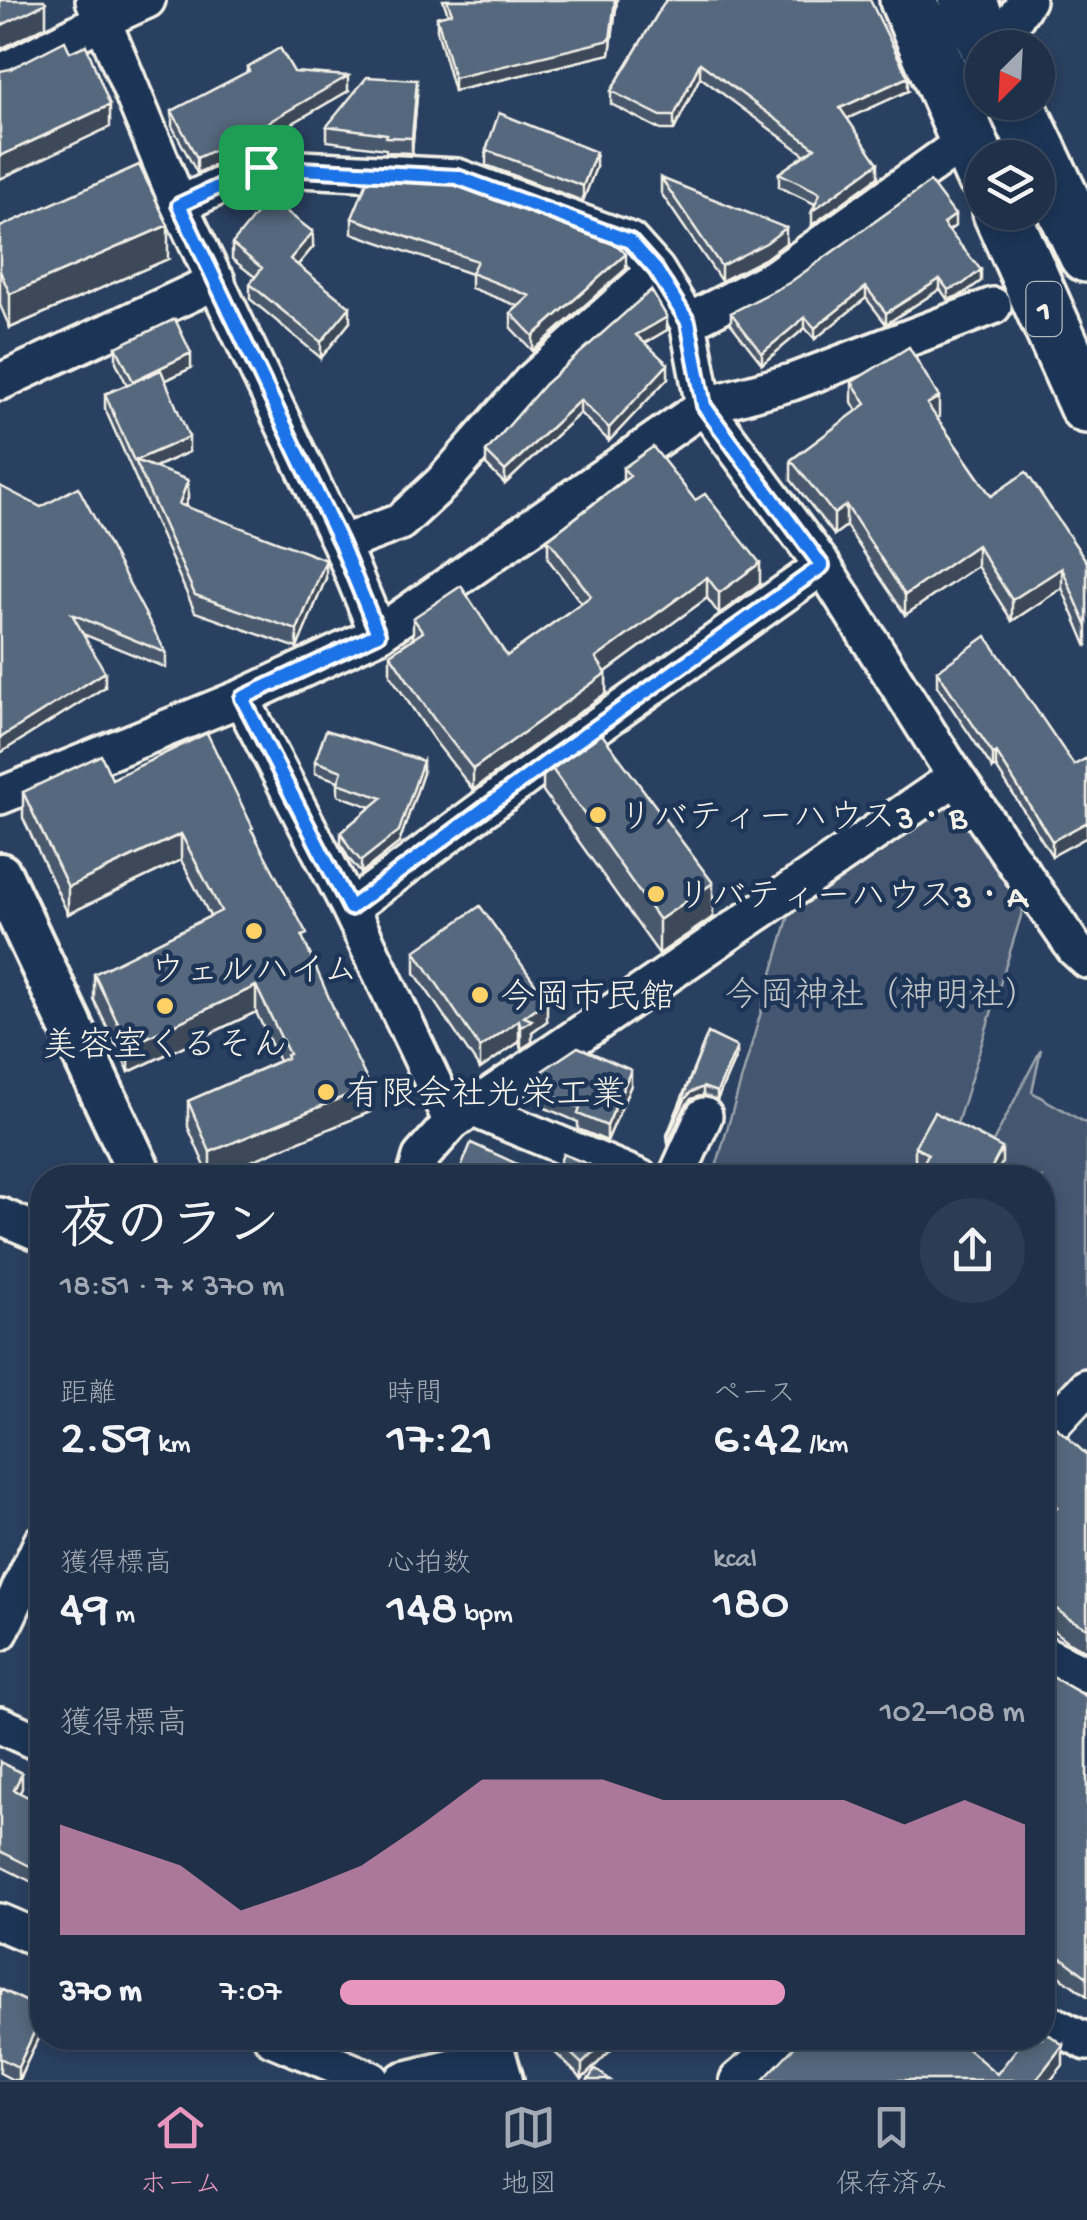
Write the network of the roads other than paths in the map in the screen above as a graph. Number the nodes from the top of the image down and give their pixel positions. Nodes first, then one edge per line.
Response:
1 (146, 0) edge
2 (908, 0) edge
3 (967, 0) edge
4 (1027, 0) edge
5 (98, 10) edge
6 (983, 30) edge
7 (1005, 30) edge
8 (0, 73) edge
9 (1024, 120) edge
10 (969, 140) edge
11 (965, 161) edge
12 (179, 205) junction
13 (1009, 230) edge
14 (1087, 254) edge
15 (656, 270) junction
16 (217, 281) junction
17 (993, 306) dead end
18 (688, 322) junction
19 (0, 382) edge
20 (704, 406) junction
21 (1087, 406) edge
22 (341, 544) junction
23 (822, 566) junction
24 (378, 634) junction
25 (242, 698) junction
26 (956, 777) junction
27 (0, 796) edge
28 (0, 876) edge
29 (350, 908) junction
30 (1083, 947) edge
31 (463, 1116) junction
32 (704, 1116) dead end
33 (136, 1165) edge
34 (419, 1165) edge
35 (603, 1165) edge
36 (682, 1165) edge
37 (0, 1216) edge
38 (30, 1229) edge
39 (1087, 1387) edge
40 (1055, 1421) edge
41 (30, 1568) edge
42 (0, 1632) edge
43 (0, 1724) edge
44 (30, 1738) edge
45 (0, 1922) edge
46 (30, 1935) edge
47 (1055, 2025) edge
48 (1087, 2042) edge
49 (301, 2050) edge
50 (774, 2050) edge
51 (495, 2059) edge
52 (372, 2080) edge
53 (403, 2080) edge
54 (738, 2080) edge

1 - 5 street
2 - 10 highway
3 - 6 highway
4 - 7 street
5 - 8 street
5 - 12 street
9 - 14 highway, 1
11 - 18 street
12 - 15 street
12 - 16 street
13 - 21 highway, 1
15 - 18 street
15 - 22 street
16 - 19 street
16 - 22 street
17 - 20 street
18 - 20 street
20 - 23 street
20 - 24 street
22 - 24 street
23 - 26 street
23 - 29 street
24 - 25 street
25 - 27 street
25 - 29 street
26 - 30 street
26 - 31 street
28 - 33 street
29 - 31 street
31 - 34 street
31 - 35 street
32 - 36 street
37 - 38 street
39 - 40 street
41 - 42 street
43 - 44 street
45 - 46 street
47 - 48 street
49 - 52 street
50 - 54 street
51 - 53 street

